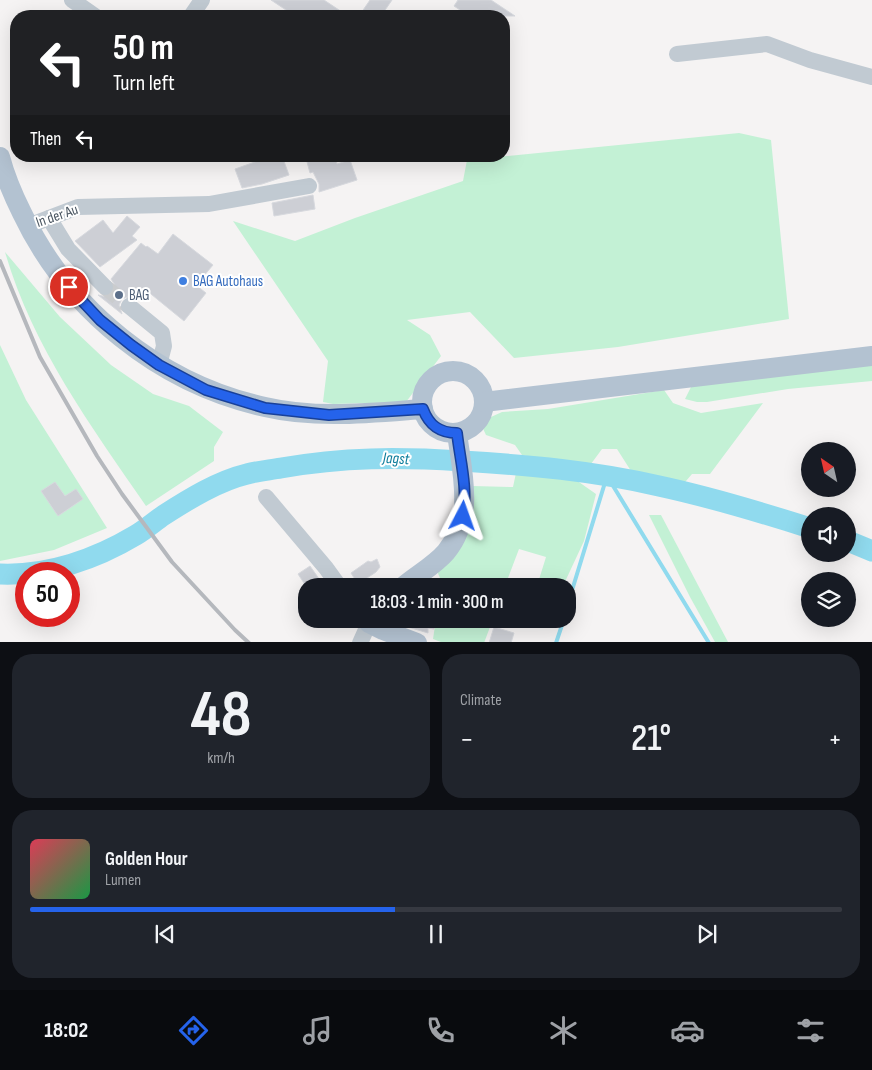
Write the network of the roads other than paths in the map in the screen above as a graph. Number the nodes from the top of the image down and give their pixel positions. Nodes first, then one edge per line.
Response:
1 (72, 0) edge
2 (86, 10) edge
3 (677, 54) dead end
4 (872, 77) edge
5 (0, 157) edge
6 (309, 186) dead end
7 (49, 218) junction
8 (28, 226) junction
9 (105, 287) tunnel mouth
10 (129, 306) tunnel mouth
11 (872, 356) edge
12 (159, 365) junction
13 (484, 402) junction
14 (423, 409) junction
15 (458, 441) junction
16 (266, 497) dead end
17 (333, 578) edge
18 (414, 578) edge
19 (366, 628) edge
20 (380, 628) edge
21 (360, 642) edge
22 (417, 642) edge

1 - 2 street
3 - 4 street
5 - 8 main road
6 - 7 street, In der Au
7 - 8 street, In der Au
7 - 9 street
8 - 12 main road, In der Au
10 - 12 street
11 - 13 main road
12 - 14 main road, In der Au
13 - 14 main road
13 - 15 main road
14 - 15 main road
15 - 18 main road
16 - 17 street
19 - 21 street
20 - 22 main road

